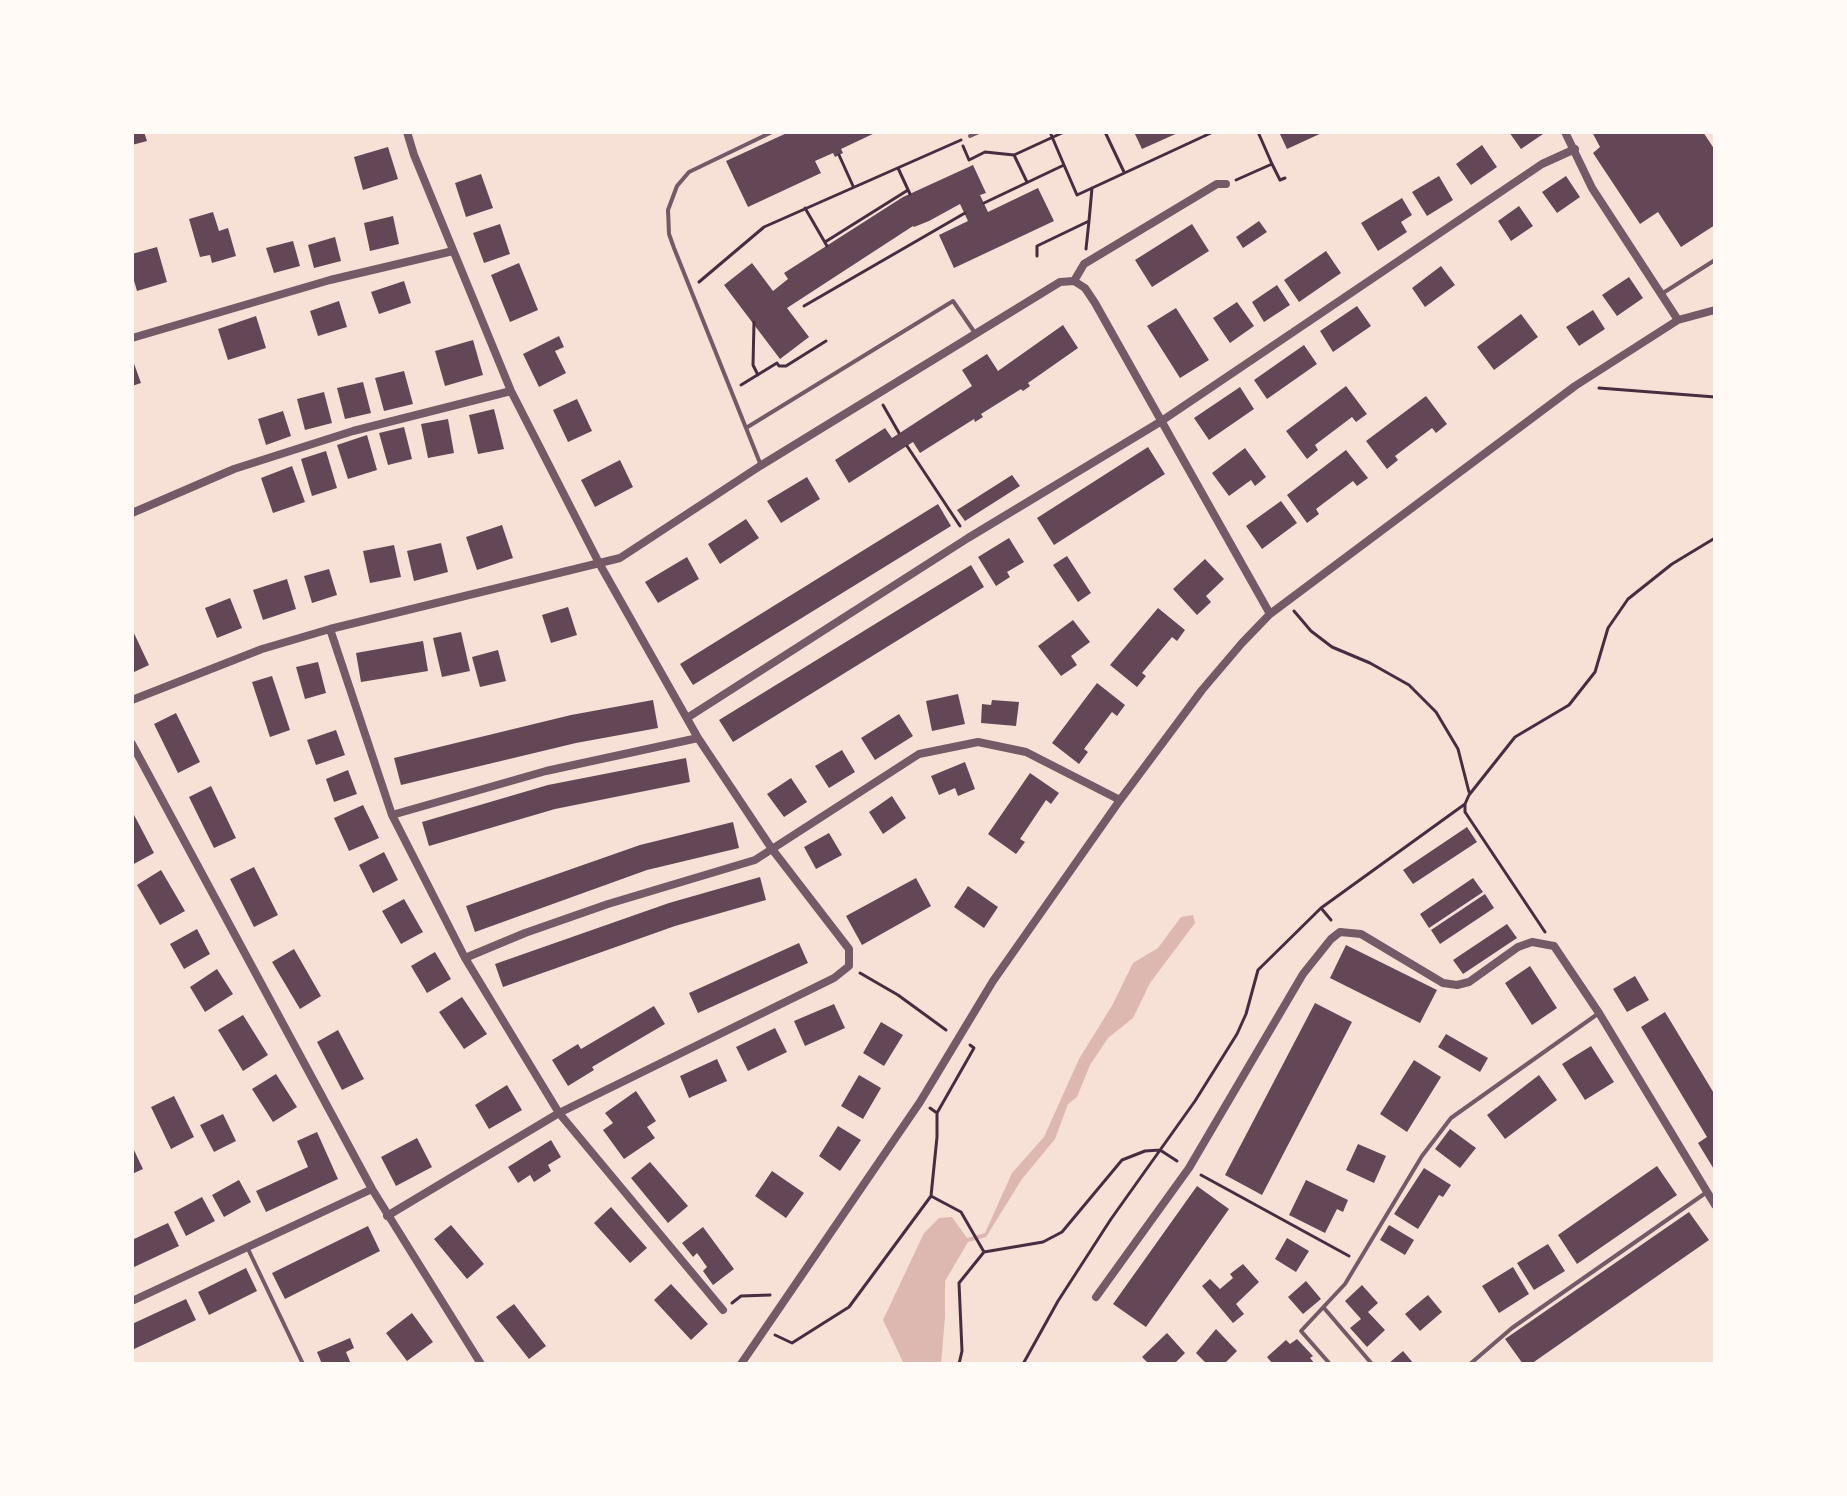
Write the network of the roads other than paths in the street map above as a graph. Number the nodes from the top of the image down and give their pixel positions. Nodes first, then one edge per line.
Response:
1 (407, 132) edge
2 (772, 132) edge
3 (979, 132) edge
4 (1565, 132) edge
5 (970, 136) road end
6 (1575, 149) junction
7 (1226, 184) road end
8 (453, 251) junction
9 (1715, 260) edge
10 (1074, 281) junction
11 (1661, 294) junction
12 (1715, 310) edge
13 (1678, 320) junction
14 (976, 334) junction
15 (132, 338) edge
16 (511, 391) junction
17 (1160, 422) junction
18 (746, 428) junction
19 (760, 466) junction
20 (132, 513) edge
21 (599, 563) junction
22 (1270, 614) junction
23 (330, 629) junction
24 (132, 700) edge
25 (687, 718) junction
26 (698, 738) junction
27 (132, 744) edge
28 (1120, 800) junction
29 (392, 815) junction
30 (772, 849) junction
31 (465, 958) junction
32 (1599, 1013) junction
33 (559, 1113) junction
34 (372, 1189) junction
35 (1707, 1192) junction
36 (1715, 1205) edge
37 (387, 1216) junction
38 (247, 1247) junction
39 (1096, 1297) dead end
40 (132, 1301) edge
41 (1323, 1308) junction
42 (723, 1310) road end
43 (303, 1364) edge
44 (481, 1364) edge
45 (741, 1364) edge
46 (1330, 1364) edge
47 (1372, 1364) edge
48 (1470, 1364) edge

1 - 8 street
2 - 18 lane
3 - 5 lane
4 - 6 street
6 - 11 street
6 - 17 street
7 - 10 street
8 - 15 street
8 - 16 street
9 - 11 lane
10 - 14 street
10 - 17 street
11 - 13 street
12 - 13 street
13 - 22 street
14 - 18 lane
14 - 19 street
16 - 20 street
16 - 21 street
17 - 22 street
17 - 25 street
18 - 19 lane
19 - 21 street
21 - 23 street
21 - 25 street
22 - 28 street
23 - 24 street
23 - 29 street
25 - 26 street
26 - 29 street
26 - 30 street
27 - 34 street
28 - 30 street
28 - 45 street
29 - 31 street
30 - 31 street
30 - 33 street
31 - 33 street
32 - 35 street
32 - 39 street
32 - 41 lane
33 - 37 street
33 - 42 street
34 - 37 street
34 - 38 street
35 - 36 street
35 - 48 lane
37 - 44 street
38 - 40 street
38 - 43 lane
41 - 46 lane
41 - 47 lane

